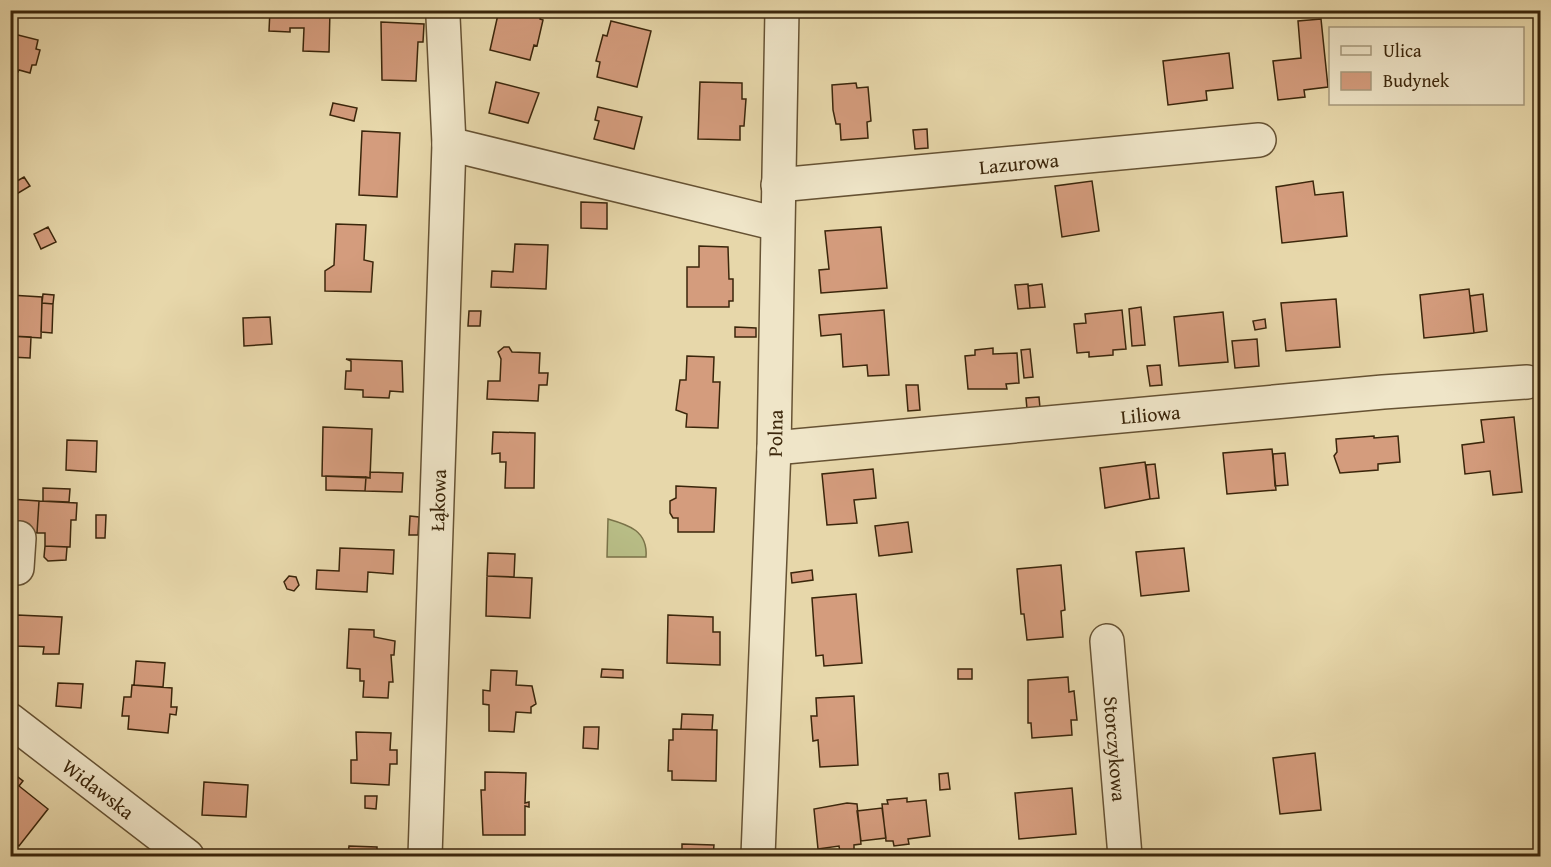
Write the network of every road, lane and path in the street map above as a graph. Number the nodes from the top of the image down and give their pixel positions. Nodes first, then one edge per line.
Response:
1 (782, 10) edge
2 (443, 17) dead end
3 (1259, 140) dead end
4 (450, 144) junction
5 (778, 185) junction
6 (777, 224) junction
7 (1527, 382) dead end
8 (774, 448) junction
9 (1107, 641) dead end
10 (10, 720) edge
11 (187, 856) edge
12 (425, 856) edge
13 (758, 856) edge
14 (1125, 856) edge

1 - 5 street, Polna
2 - 4 street, Łąkowa
3 - 5 street, Lazurowa
4 - 6 street
4 - 12 street, Łąkowa
5 - 6 street, Polna
6 - 8 street, Polna
7 - 8 street, Liliowa
8 - 13 street, Polna
9 - 14 street, Storczykowa
10 - 11 street, Widawska

